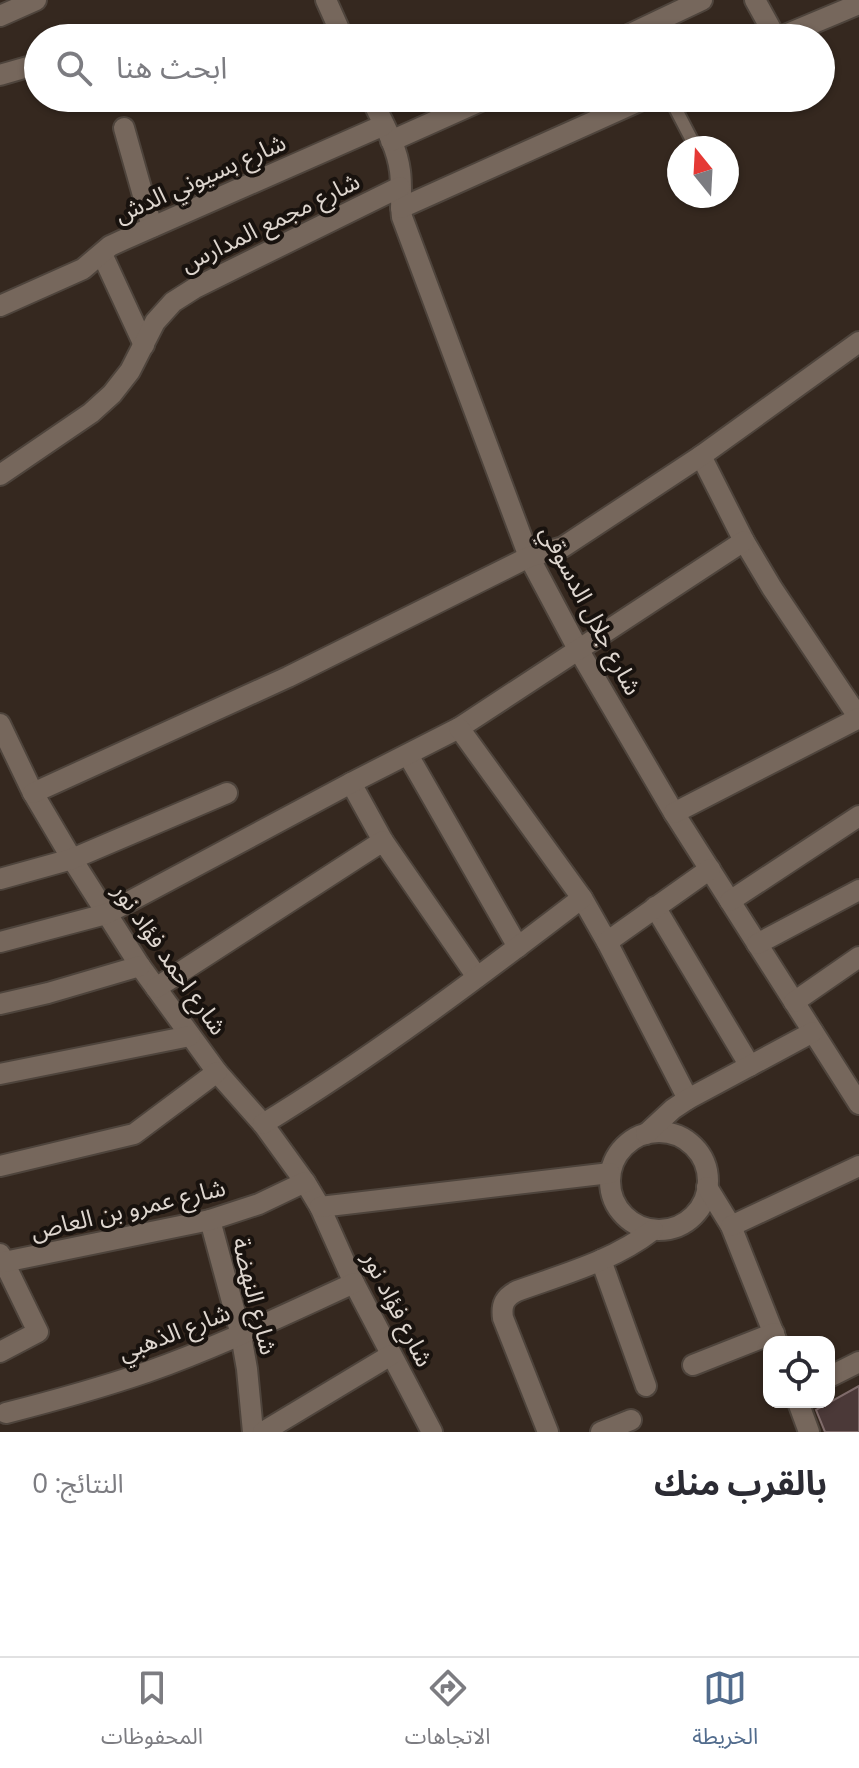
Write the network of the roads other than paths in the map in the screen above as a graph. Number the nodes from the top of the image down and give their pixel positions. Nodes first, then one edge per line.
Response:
1 (36, 0) edge
2 (326, 0) edge
3 (702, 0) edge
4 (755, 0) edge
5 (859, 4) edge
6 (0, 16) edge
7 (337, 24) edge
8 (656, 24) edge
9 (769, 24) edge
10 (811, 24) edge
11 (24, 68) edge
12 (0, 75) edge
13 (377, 112) edge
14 (447, 112) edge
15 (611, 112) edge
16 (677, 112) edge
17 (124, 128) dead end
18 (387, 133) junction
19 (690, 136) edge
20 (400, 197) junction
21 (152, 227) junction
22 (102, 254) junction
23 (0, 306) edge
24 (859, 342) edge
25 (144, 345) junction
26 (701, 456) junction
27 (0, 475) edge
28 (744, 541) junction
29 (529, 557) junction
30 (578, 649) junction
31 (859, 718) edge
32 (0, 724) edge
33 (459, 728) junction
34 (408, 755) junction
35 (351, 783) junction
36 (33, 793) junction
37 (227, 793) dead end
38 (674, 813) junction
39 (859, 816) edge
40 (383, 841) junction
41 (72, 859) junction
42 (710, 869) junction
43 (0, 879) edge
44 (859, 890) edge
45 (582, 898) junction
46 (730, 901) junction
47 (655, 907) junction
48 (106, 914) junction
49 (0, 942) edge
50 (607, 942) junction
51 (757, 944) junction
52 (518, 947) junction
53 (859, 957) edge
54 (140, 966) junction
55 (477, 977) junction
56 (156, 988) junction
57 (794, 1002) junction
58 (0, 1004) edge
59 (813, 1032) junction
60 (190, 1036) junction
61 (750, 1066) junction
62 (217, 1072) junction
63 (0, 1074) edge
64 (688, 1099) junction
65 (859, 1104) edge
66 (263, 1124) junction
67 (646, 1134) junction
68 (0, 1166) edge
69 (859, 1166) edge
70 (610, 1173) junction
71 (305, 1182) junction
72 (707, 1187) junction
73 (320, 1207) junction
74 (210, 1220) junction
75 (731, 1226) junction
76 (653, 1230) junction
77 (2, 1258) edge
78 (601, 1260) junction
79 (354, 1283) junction
80 (241, 1335) junction
81 (774, 1336) edge
82 (763, 1342) edge
83 (0, 1352) edge
84 (391, 1355) junction
85 (859, 1362) edge
86 (693, 1365) dead end
87 (835, 1374) edge
88 (646, 1386) dead end
89 (800, 1408) edge
90 (6, 1413) dead end
91 (631, 1420) dead end
92 (253, 1432) edge
93 (263, 1432) edge
94 (432, 1432) edge
95 (548, 1432) edge
96 (601, 1432) edge
97 (809, 1432) edge

1 - 6 street
2 - 7 street
3 - 8 street
4 - 9 street
5 - 10 street
11 - 12 street
13 - 18 street, شارع جلال الدسوقي
14 - 18 street, شارع بسيوني الدش
15 - 20 street, شارع مجمع المدارس
16 - 19 lane
17 - 21 street
18 - 20 street, شارع جلال الدسوقي
18 - 21 street, شارع بسيوني الدش
20 - 25 street, شارع مجمع المدارس
20 - 29 street, شارع جلال الدسوقي
21 - 22 street, شارع بسيوني الدش
22 - 23 street, شارع بسيوني الدش
22 - 25 street
24 - 26 street
25 - 27 street, شارع مجمع المدارس
26 - 28 street
26 - 29 street
28 - 30 street
28 - 31 street
29 - 30 street, شارع جلال الدسوقي
29 - 36 street
30 - 33 street
30 - 38 street, شارع جلال الدسوقي
31 - 38 street
32 - 36 street, شارع احمد فؤاد نور
33 - 34 street
33 - 45 street
34 - 35 street
34 - 52 street
35 - 40 street
35 - 48 street
36 - 41 street, شارع احمد فؤاد نور
37 - 41 street
38 - 42 street, شارع جلال الدسوقي
39 - 46 street
40 - 55 street
40 - 56 street
41 - 43 street
41 - 48 street, شارع احمد فؤاد نور
42 - 46 street, شارع جلال الدسوقي
42 - 47 street
44 - 51 street
45 - 50 street
45 - 52 street
46 - 51 street, شارع جلال الدسوقي
47 - 50 street
47 - 61 street
48 - 49 street
48 - 54 street, شارع احمد فؤاد نور
50 - 64 street
51 - 57 street, شارع جلال الدسوقي
52 - 55 street
53 - 57 street
54 - 56 street, شارع احمد فؤاد نور
54 - 58 street
55 - 66 street
56 - 60 street, شارع احمد فؤاد نور
57 - 59 street, شارع جلال الدسوقي
59 - 61 street
59 - 65 street, شارع جلال الدسوقي
60 - 62 street, شارع احمد فؤاد نور
60 - 63 street
61 - 64 street
62 - 66 street, شارع احمد فؤاد نور
62 - 68 street
64 - 67 street
66 - 71 street, شارع احمد فؤاد نور
67 - 70 street
67 - 72 street
69 - 75 street
70 - 73 street
70 - 76 street
71 - 73 street, شارع احمد فؤاد نور
71 - 74 street, شارع عمرو بن العاص
72 - 75 street
72 - 76 street
73 - 79 street, شارع فؤاد نور
74 - 77 street, شارع عمرو بن العاص
74 - 80 street, شارع النهضة
75 - 81 street
76 - 78 street
77 - 83 street
78 - 88 street
78 - 95 street
79 - 80 street, شارع الذهبي
79 - 84 street, شارع فؤاد نور
80 - 90 street, شارع الذهبي
80 - 92 street, شارع النهضة
82 - 86 street
84 - 93 street
84 - 94 street, شارع فؤاد نور
85 - 87 street
89 - 97 street
91 - 96 street

